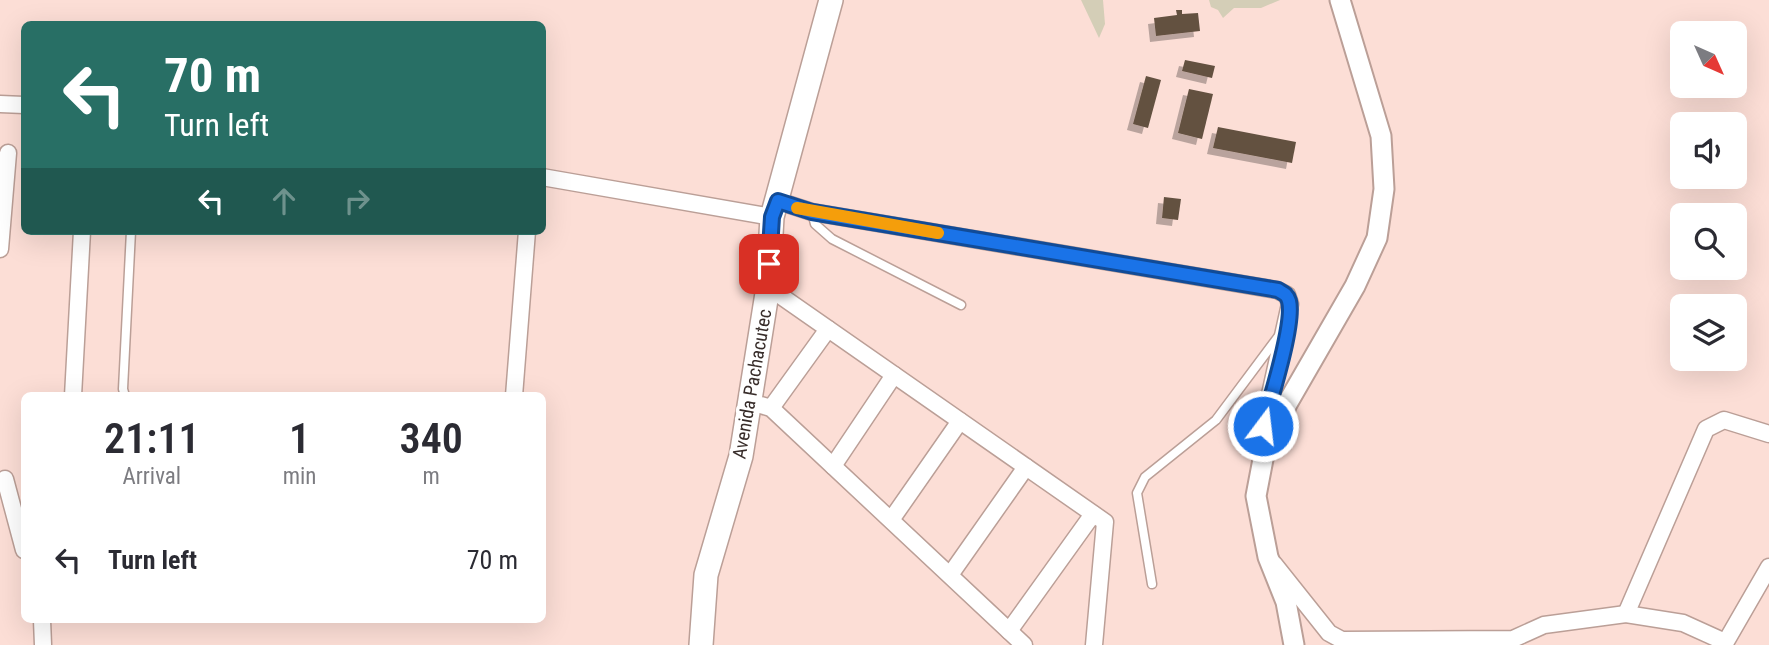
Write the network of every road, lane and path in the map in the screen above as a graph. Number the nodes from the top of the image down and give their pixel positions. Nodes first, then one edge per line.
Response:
1 (831, 0) edge
2 (1340, 0) edge
3 (0, 104) edge
4 (21, 105) edge
5 (11, 153) edge
6 (546, 178) edge
7 (775, 209) junction
8 (812, 212) junction
9 (82, 235) edge
10 (131, 235) edge
11 (527, 235) edge
12 (0, 249) edge
13 (768, 287) junction
14 (961, 304) dead end
15 (1288, 323) junction
16 (828, 329) junction
17 (894, 375) junction
18 (73, 392) edge
19 (124, 392) edge
20 (514, 392) edge
21 (760, 405) junction
22 (961, 421) junction
23 (1769, 434) edge
24 (1264, 454) junction
25 (833, 466) junction
26 (1026, 467) junction
27 (5, 480) dead end
28 (1093, 514) junction
29 (891, 520) junction
30 (21, 539) edge
31 (1268, 557) junction
32 (950, 575) junction
33 (1767, 575) edge
34 (1152, 584) dead end
35 (1626, 614) junction
36 (41, 623) edge
37 (1009, 631) junction
38 (1512, 642) edge
39 (1724, 644) edge
40 (43, 645) edge
41 (701, 645) edge
42 (1024, 645) edge
43 (1094, 645) edge
44 (1294, 645) edge

1 - 7 main road, Avenida Pachacutec
2 - 24 street
3 - 4 street
5 - 12 street
6 - 7 street
7 - 8 street
7 - 13 main road, Avenida Pachacutec
8 - 14 lane
8 - 15 street
9 - 18 street
10 - 19 lane
11 - 20 street
13 - 16 street
13 - 21 main road, Avenida Pachacutec
15 - 24 street
15 - 34 lane
16 - 17 street
16 - 21 street
17 - 22 street
17 - 25 street
21 - 25 street
21 - 41 main road, Avenida Pachacutec
22 - 26 street
22 - 29 street
23 - 35 street
24 - 31 street
25 - 29 street
26 - 28 street
26 - 32 street
27 - 30 street
28 - 37 street
28 - 43 street
29 - 32 street
31 - 38 street
31 - 44 street
32 - 37 street
33 - 39 street
35 - 38 street
35 - 39 street
36 - 40 street
37 - 42 street

